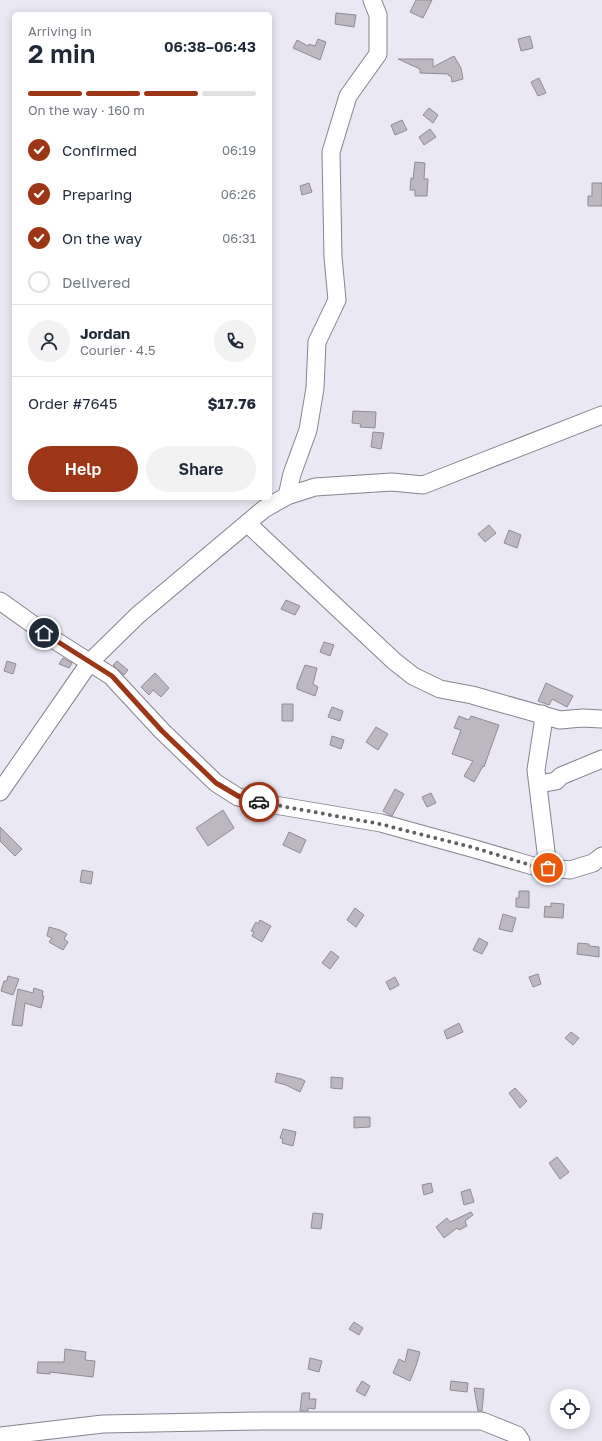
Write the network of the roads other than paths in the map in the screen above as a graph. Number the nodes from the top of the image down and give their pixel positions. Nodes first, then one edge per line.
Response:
1 (372, 0) edge
2 (602, 415) edge
3 (287, 496) junction
4 (248, 524) junction
5 (0, 600) edge
6 (90, 662) junction
7 (542, 714) junction
8 (602, 719) edge
9 (602, 759) edge
10 (539, 784) junction
11 (1, 788) edge
12 (602, 856) edge
13 (548, 868) junction
14 (0, 1436) edge
15 (521, 1441) edge

1 - 3 street
2 - 3 street
3 - 4 street
4 - 6 street
4 - 7 street
5 - 6 street
6 - 11 street
6 - 13 street
7 - 8 street
7 - 10 street
9 - 10 street
10 - 13 street
12 - 13 street
14 - 15 street

